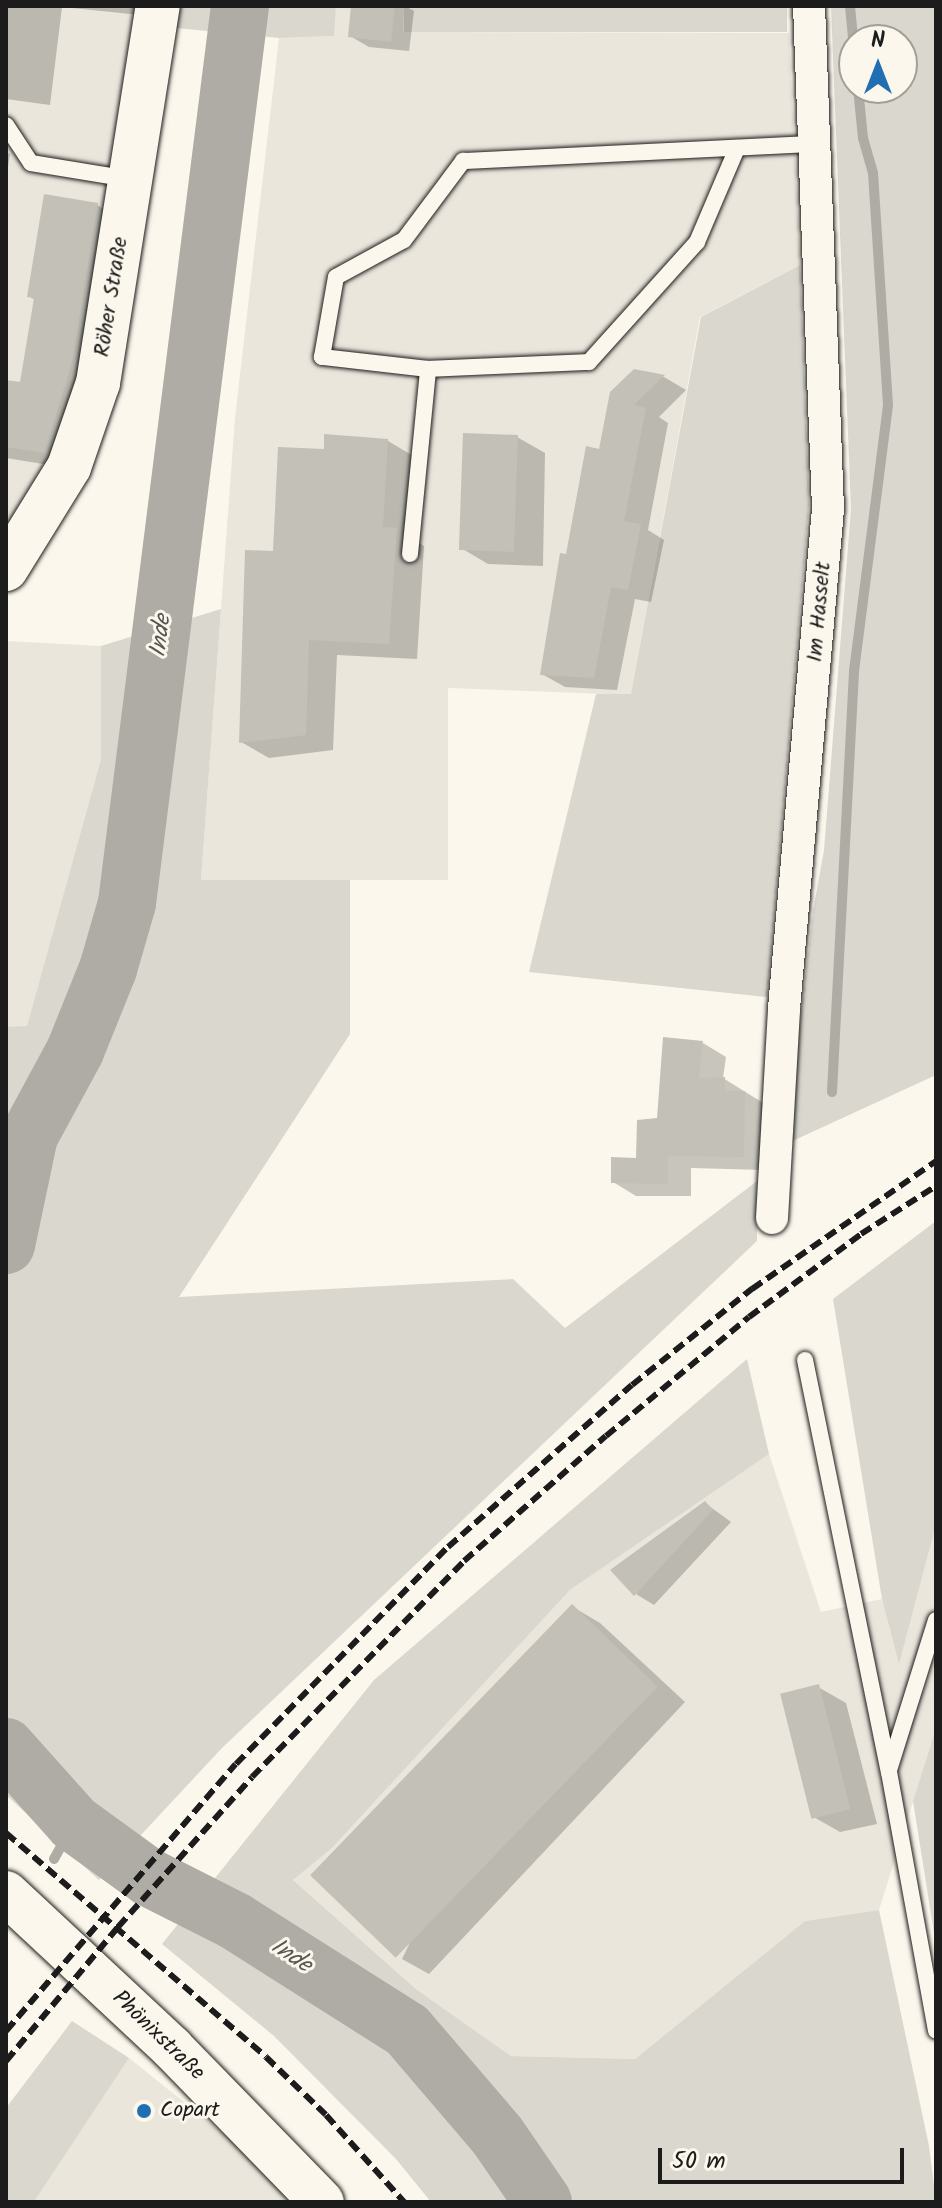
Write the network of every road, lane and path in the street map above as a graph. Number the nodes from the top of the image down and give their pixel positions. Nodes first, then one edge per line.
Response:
1 (158, 6) edge
2 (809, 6) edge
3 (6, 125) edge
4 (813, 144) junction
5 (737, 148) junction
6 (131, 179) junction
7 (428, 369) junction
8 (410, 554) dead end
9 (6, 569) edge
10 (772, 1218) dead end
11 (805, 1360) dead end
12 (936, 1620) edge
13 (889, 1772) junction
14 (15, 1901) edge
15 (936, 2031) edge
16 (322, 2202) edge

1 - 6 main road, Röher Straße
2 - 4 street, Im Hasselt
3 - 6 lane
4 - 5 lane
4 - 10 street, Im Hasselt
5 - 7 lane
5 - 7 lane
6 - 9 main road, Röher Straße
7 - 8 lane
11 - 13 lane
12 - 13 lane
13 - 15 lane
14 - 16 main road, Phönixstraße

